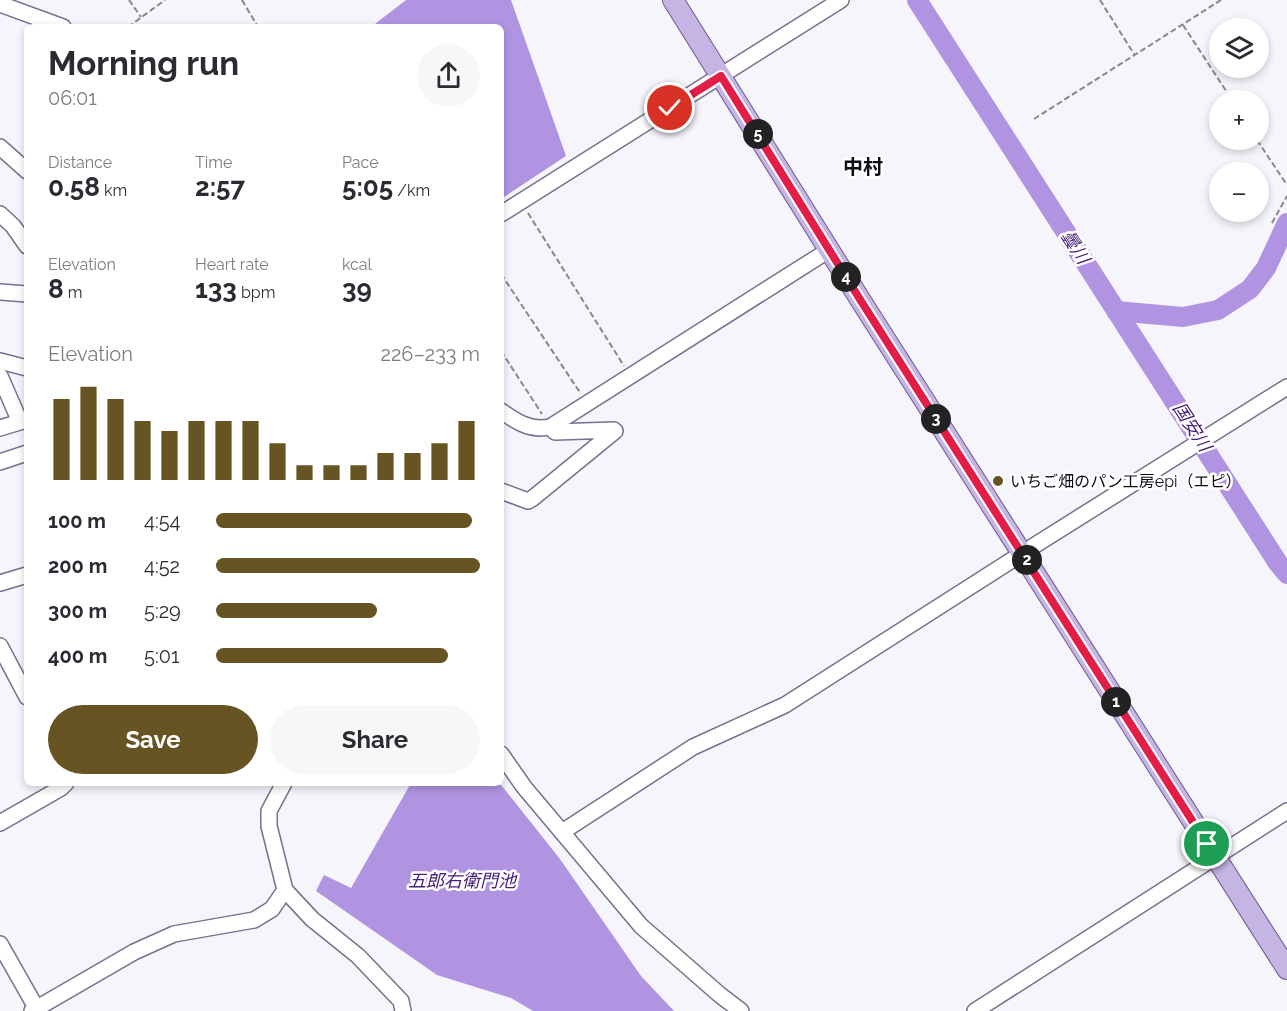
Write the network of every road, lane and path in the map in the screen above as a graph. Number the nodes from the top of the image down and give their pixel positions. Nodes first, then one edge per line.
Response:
1 (129, 0) edge
2 (165, 0) edge
3 (242, 0) edge
4 (673, 0) edge
5 (841, 0) edge
6 (1100, 0) edge
7 (1221, 0) edge
8 (0, 4) edge
9 (141, 17) junction
10 (55, 24) edge
11 (132, 24) edge
12 (256, 24) edge
13 (1183, 24) junction
14 (1134, 54) junction
15 (721, 76) junction
16 (1226, 90) edge
17 (1034, 119) dead end
18 (0, 147) edge
19 (1264, 150) edge
20 (24, 168) edge
21 (1287, 185) edge
22 (1287, 196) edge
23 (521, 202) junction
24 (504, 212) edge
25 (0, 214) edge
26 (20, 222) edge
27 (1272, 223) dead end
28 (829, 250) junction
29 (504, 278) edge
30 (0, 292) edge
31 (24, 294) edge
32 (504, 356) edge
33 (0, 361) edge
34 (24, 367) edge
35 (0, 376) edge
36 (630, 376) junction
37 (1287, 387) edge
38 (3, 393) edge
39 (588, 404) junction
40 (504, 413) edge
41 (550, 427) junction
42 (0, 428) edge
43 (24, 454) edge
44 (0, 462) edge
45 (504, 492) edge
46 (1023, 554) junction
47 (24, 576) edge
48 (0, 583) edge
49 (0, 646) edge
50 (24, 691) edge
51 (504, 758) edge
52 (504, 772) edge
53 (63, 786) edge
54 (282, 786) edge
55 (524, 787) junction
56 (1287, 812) edge
57 (0, 823) edge
58 (562, 832) junction
59 (1216, 857) junction
60 (285, 890) junction
61 (0, 944) edge
62 (1287, 969) edge
63 (35, 1010) edge
64 (403, 1011) edge
65 (741, 1011) edge
66 (975, 1011) edge

1 - 9 path
2 - 9 path
3 - 12 path
4 - 15 main road
5 - 15 street
6 - 14 path
7 - 13 path
8 - 10 street
9 - 11 path
13 - 14 path
13 - 16 path
14 - 17 path
15 - 23 street
15 - 28 main road
18 - 20 street
19 - 21 path
22 - 27 path
23 - 24 street
23 - 36 path
25 - 26 street
28 - 36 street
28 - 46 main road
29 - 39 path
30 - 31 street
32 - 41 path
33 - 34 street
35 - 38 street
36 - 39 street
37 - 46 street
38 - 42 street
39 - 41 street
40 - 41 street
41 - 45 street
43 - 44 street
46 - 58 street
46 - 59 main road
47 - 48 street
49 - 50 street
51 - 55 street
52 - 55 street
53 - 57 street
54 - 60 street
55 - 58 street
56 - 59 street
58 - 65 street
59 - 62 main road
59 - 66 street
60 - 63 street
60 - 64 street
61 - 63 street

